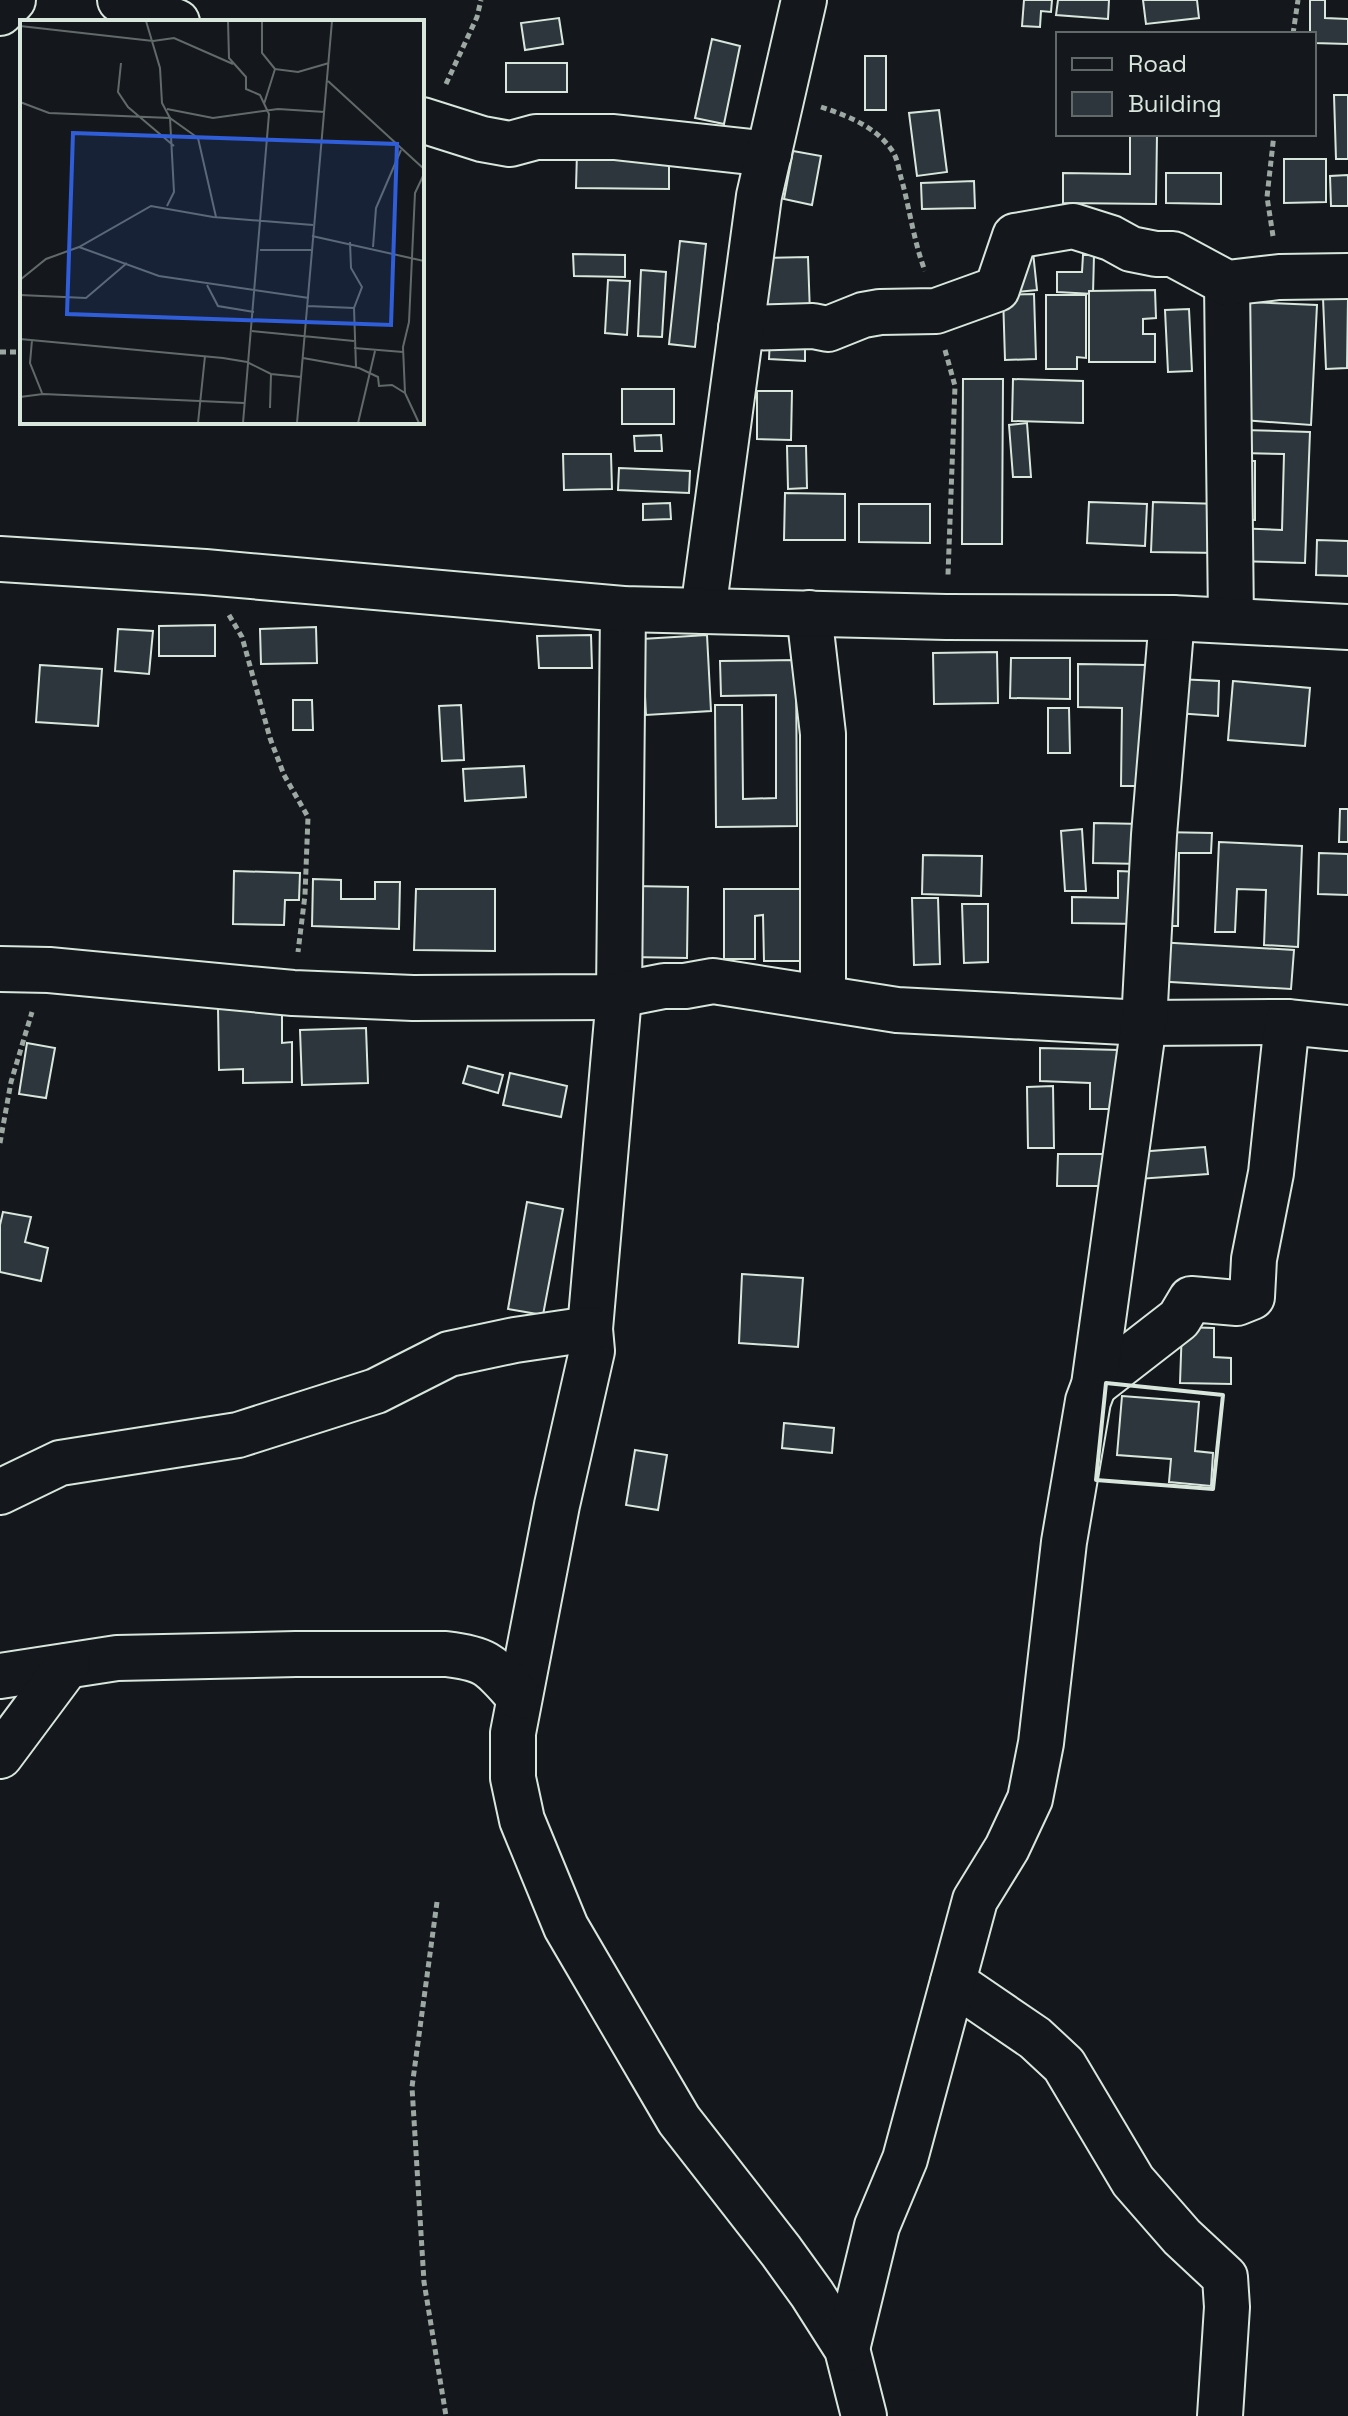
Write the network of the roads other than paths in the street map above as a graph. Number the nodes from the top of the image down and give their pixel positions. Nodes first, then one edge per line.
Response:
1 (13, 0) edge
2 (120, 0) edge
3 (804, 0) edge
4 (0, 13) edge
5 (172, 20) edge
6 (425, 121) edge
7 (769, 154) junction
8 (1348, 276) edge
9 (1227, 283) junction
10 (741, 328) junction
11 (0, 559) edge
12 (623, 609) junction
13 (703, 611) junction
14 (809, 613) junction
15 (1172, 618) junction
16 (1231, 620) junction
17 (1348, 627) edge
18 (0, 969) edge
19 (619, 996) junction
20 (823, 998) junction
21 (1287, 1022) junction
22 (1144, 1023) junction
23 (1348, 1028) edge
24 (590, 1329) junction
25 (1094, 1385) junction
26 (0, 1492) edge
27 (67, 1666) junction
28 (0, 1676) edge
29 (519, 1697) junction
30 (0, 1756) edge
31 (953, 1982) junction
32 (847, 2349) junction
33 (864, 2416) edge
34 (1220, 2416) edge

1 - 4 street
2 - 5 street
3 - 7 street
6 - 7 street
7 - 10 street
8 - 9 street
9 - 10 street
9 - 16 street
10 - 13 street
11 - 12 street
12 - 13 street
12 - 19 street
13 - 14 street
14 - 15 street
14 - 20 street
15 - 16 street
15 - 22 street
16 - 17 street
18 - 19 street
19 - 20 street
19 - 24 street
20 - 22 street
21 - 22 street
21 - 23 street
21 - 25 street
22 - 25 street
24 - 26 street
24 - 29 street
25 - 31 street
27 - 28 street
27 - 29 street
27 - 30 street
29 - 32 street
31 - 32 street
31 - 34 street
32 - 33 street

